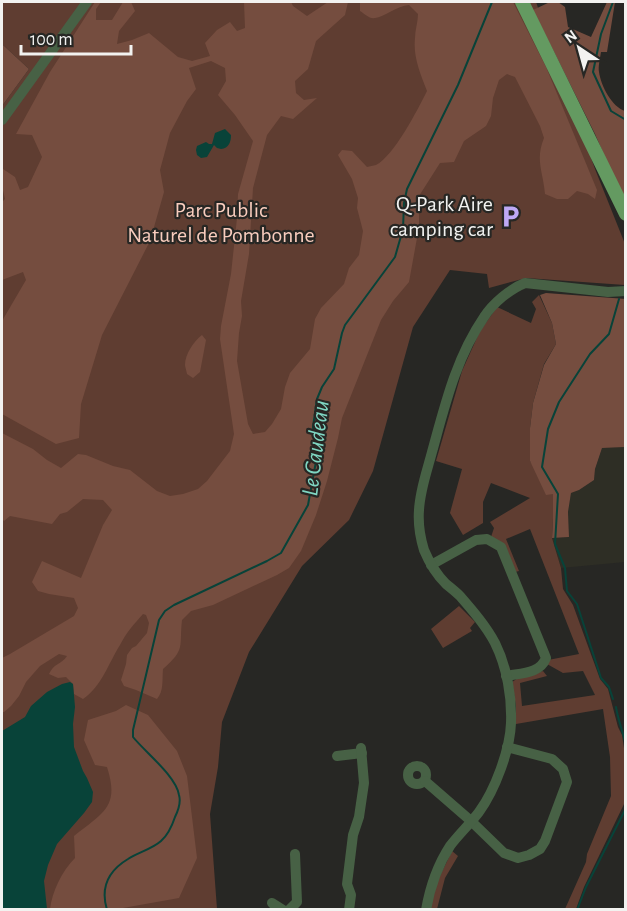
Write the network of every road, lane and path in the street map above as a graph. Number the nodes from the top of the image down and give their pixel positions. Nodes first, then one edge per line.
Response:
1 (87, 2) edge
2 (522, 2) edge
3 (2, 120) edge
4 (626, 214) edge
5 (626, 291) edge
6 (431, 565) junction
7 (506, 675) junction
8 (507, 747) junction
9 (337, 756) dead end
10 (425, 780) dead end
11 (471, 821) junction
12 (295, 854) dead end
13 (272, 903) dead end
14 (284, 909) edge
15 (289, 909) edge
16 (349, 909) edge
17 (426, 909) edge

1 - 3 street
2 - 4 main road
5 - 6 street
6 - 7 street
6 - 7 street
7 - 8 street
8 - 11 street
8 - 11 street
9 - 16 street
10 - 11 street
11 - 17 street
12 - 15 street
13 - 14 street

